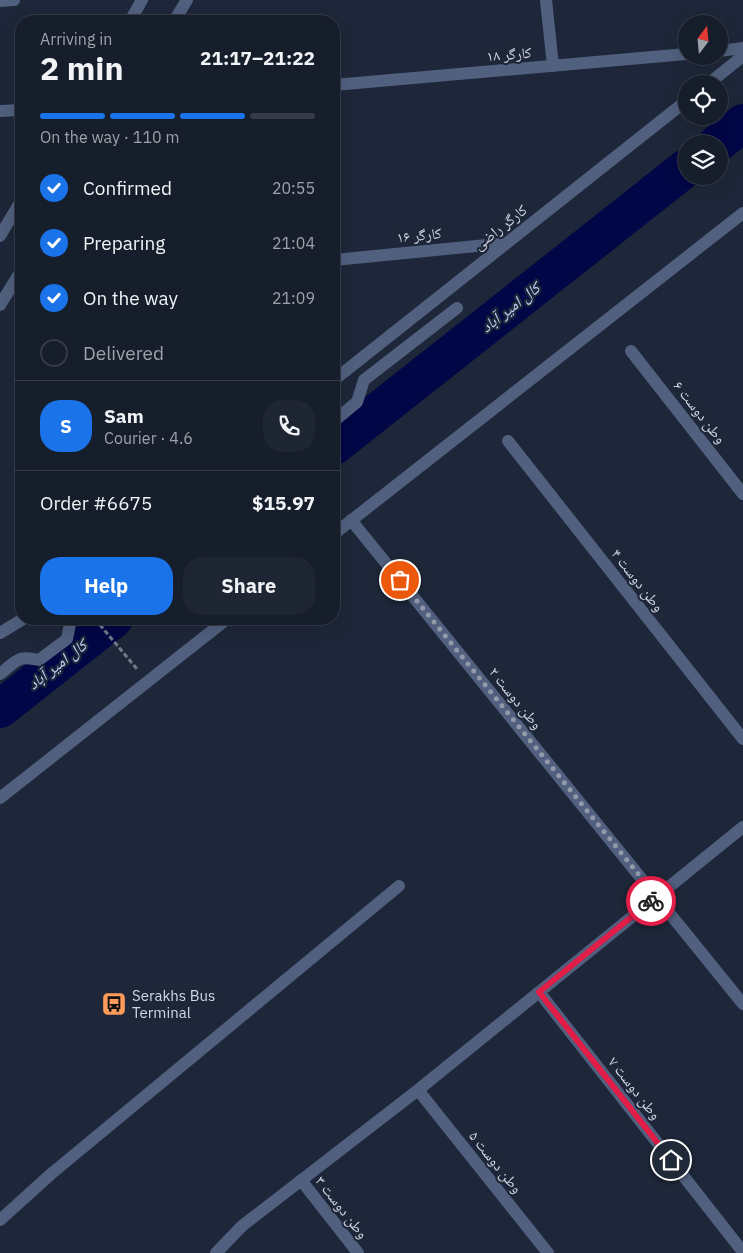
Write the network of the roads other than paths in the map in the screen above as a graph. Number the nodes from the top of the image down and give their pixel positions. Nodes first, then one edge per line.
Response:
1 (14, 0) edge
2 (142, 0) edge
3 (187, 0) edge
4 (546, 0) edge
5 (0, 1) edge
6 (133, 15) edge
7 (178, 15) edge
8 (743, 48) edge
9 (728, 50) edge
10 (678, 55) edge
11 (743, 56) edge
12 (553, 66) junction
13 (719, 75) edge
14 (340, 85) edge
15 (678, 107) edge
16 (15, 111) edge
17 (0, 112) edge
18 (15, 211) edge
19 (743, 213) edge
20 (0, 236) edge
21 (506, 243) junction
22 (340, 259) edge
23 (15, 288) edge
24 (0, 305) edge
25 (457, 308) dead end
26 (631, 351) dead end
27 (340, 375) edge
28 (340, 416) edge
29 (508, 440) dead end
30 (743, 494) edge
31 (351, 520) junction
32 (340, 529) edge
33 (15, 624) edge
34 (70, 625) edge
35 (218, 625) edge
36 (0, 633) edge
37 (0, 674) edge
38 (743, 739) edge
39 (0, 798) edge
40 (743, 827) edge
41 (399, 886) dead end
42 (657, 897) junction
43 (539, 992) junction
44 (743, 1004) edge
45 (418, 1090) junction
46 (301, 1180) junction
47 (0, 1220) edge
48 (743, 1252) edge
49 (216, 1253) edge
50 (358, 1253) edge
51 (548, 1253) edge

1 - 5 street
2 - 6 street
3 - 7 street
4 - 12 street
8 - 9 street
10 - 12 street, کارگر ۱۸
11 - 13 street
12 - 14 street, کارگر ۱۸
15 - 21 street, کارگر راضی
16 - 17 street
18 - 20 street
19 - 31 street
21 - 22 street, کارگر ۱۶
21 - 27 street, کارگر راضی
23 - 24 street
25 - 28 street
26 - 30 street, وطن دوست ۶
29 - 38 street, وطن دوست ۴
31 - 32 street
31 - 42 street, وطن دوست ۲
33 - 36 street
34 - 37 street
35 - 39 street
40 - 42 street
41 - 47 street
42 - 43 street
42 - 44 street, وطن دوست ۲
43 - 45 street
43 - 48 street, وطن دوست ۷
45 - 46 street
45 - 51 street, وطن دوست ۵
46 - 49 street
46 - 50 street, وطن دوست ۳

